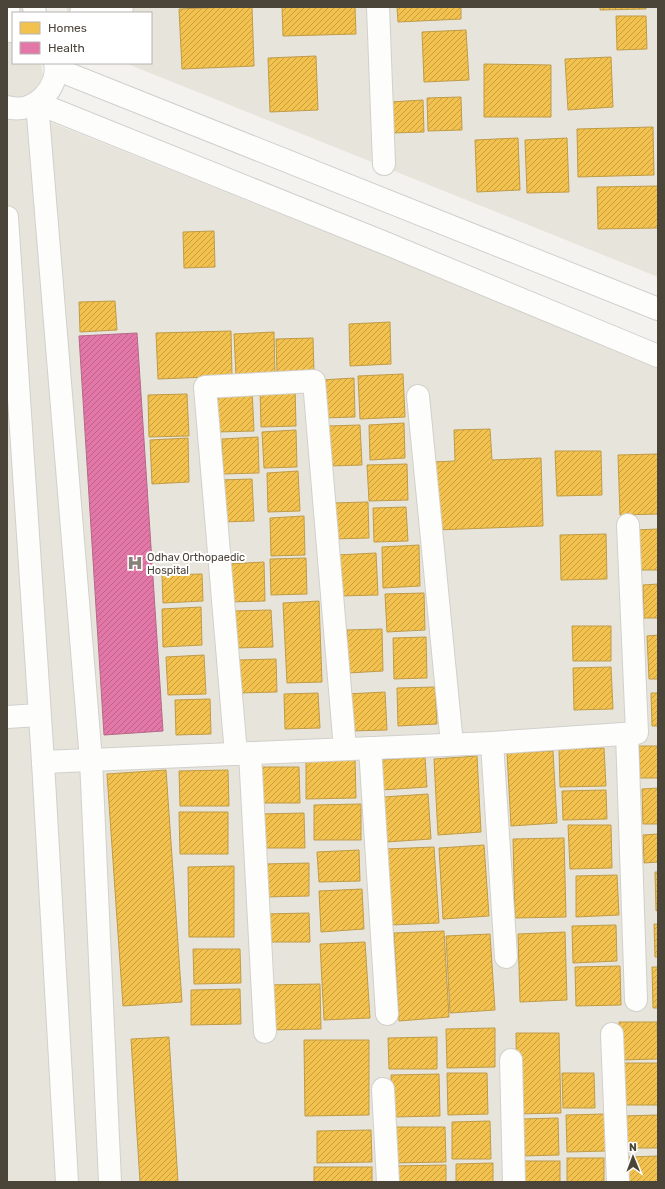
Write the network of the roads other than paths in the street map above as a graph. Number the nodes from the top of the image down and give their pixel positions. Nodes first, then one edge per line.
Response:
1 (8, 7) edge
2 (122, 7) edge
3 (378, 7) edge
4 (82, 12) edge
5 (10, 31) edge
6 (56, 66) edge
7 (37, 103) junction
8 (7, 107) edge
9 (384, 164) dead end
10 (7, 218) edge
11 (658, 309) edge
12 (658, 356) edge
13 (418, 396) dead end
14 (628, 525) dead end
15 (39, 715) junction
16 (7, 717) edge
17 (627, 734) junction
18 (492, 743) junction
19 (452, 744) junction
20 (370, 748) junction
21 (345, 749) junction
22 (243, 754) junction
23 (91, 760) junction
24 (43, 762) junction
25 (506, 957) dead end
26 (636, 1000) dead end
27 (387, 1014) dead end
28 (265, 1032) dead end
29 (612, 1034) dead end
30 (511, 1060) dead end
31 (383, 1089) dead end
32 (68, 1182) edge
33 (110, 1182) edge
34 (388, 1182) edge
35 (514, 1182) edge
36 (618, 1182) edge

1 - 5 street
2 - 4 street
3 - 9 street
6 - 7 street
6 - 11 street
7 - 8 street
7 - 12 street
7 - 23 street
10 - 15 street
13 - 19 street
14 - 17 street
15 - 16 street
15 - 24 street
17 - 18 street
17 - 26 street
18 - 19 street
18 - 25 street
19 - 20 street
20 - 21 street
20 - 27 street
21 - 22 street
21 - 22 street
22 - 23 street
22 - 28 street
23 - 24 street
23 - 33 street
24 - 32 street
29 - 36 street
30 - 35 street
31 - 34 street

